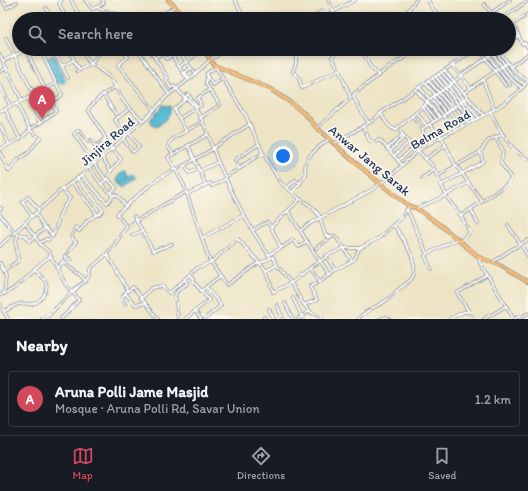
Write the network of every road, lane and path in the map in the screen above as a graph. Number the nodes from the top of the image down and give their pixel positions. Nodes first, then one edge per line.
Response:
1 (2, 0) edge
2 (62, 0) edge
3 (71, 0) edge
4 (85, 0) edge
5 (102, 0) edge
6 (168, 0) edge
7 (235, 0) edge
8 (328, 0) edge
9 (355, 0) edge
10 (416, 0) edge
11 (428, 0) edge
12 (510, 0) edge
13 (16, 2) edge
14 (526, 2) dead end
15 (484, 4) dead end
16 (175, 6) junction
17 (97, 7) junction
18 (46, 8) dead end
19 (333, 11) joint
20 (48, 12) edge
21 (63, 12) edge
22 (77, 12) edge
23 (111, 12) edge
24 (167, 12) edge
25 (179, 12) edge
26 (241, 12) edge
27 (407, 12) edge
28 (436, 12) edge
29 (491, 12) joint
30 (511, 12) edge
31 (528, 14) edge
32 (516, 21) edge
33 (516, 30) edge
34 (519, 36) junction
35 (6, 38) dead end
36 (516, 38) edge
37 (528, 48) edge
38 (12, 50) edge
39 (528, 54) edge
40 (0, 55) edge
41 (15, 56) joint
42 (30, 56) edge
43 (43, 56) edge
44 (57, 56) edge
45 (72, 56) edge
46 (86, 56) edge
47 (97, 56) edge
48 (127, 56) edge
49 (142, 56) edge
50 (158, 56) edge
51 (173, 56) edge
52 (182, 56) edge
53 (194, 56) edge
54 (207, 56) edge
55 (217, 56) edge
56 (296, 56) edge
57 (333, 56) edge
58 (365, 56) edge
59 (407, 56) edge
60 (466, 56) edge
61 (489, 56) edge
62 (491, 56) edge
63 (494, 56) edge
64 (498, 56) edge
65 (504, 56) edge
66 (155, 58) joint
67 (486, 58) junction
68 (74, 60) junction
69 (210, 60) junction
70 (3, 61) junction
71 (187, 62) junction
72 (508, 63) junction
73 (91, 64) junction
74 (452, 65) junction
75 (62, 66) junction
76 (215, 66) junction
77 (504, 66) junction
78 (179, 67) junction
79 (510, 67) junction
80 (7, 68) junction
81 (191, 68) junction
82 (501, 68) junction
83 (80, 70) junction
84 (339, 70) junction
85 (444, 70) junction
86 (498, 70) junction
87 (77, 71) dead end
88 (0, 72) edge
89 (441, 72) junction
90 (495, 72) junction
91 (184, 73) junction
92 (195, 73) junction
93 (438, 74) junction
94 (461, 75) junction
95 (207, 76) junction
96 (379, 76) junction
97 (435, 76) junction
98 (68, 78) dead end
99 (432, 78) junction
100 (188, 79) junction
101 (222, 79) junction
102 (428, 80) junction
103 (483, 80) junction
104 (455, 81) junction
105 (56, 83) junction
106 (212, 83) junction
107 (425, 83) junction
108 (527, 83) edge
109 (0, 84) edge
110 (450, 85) junction
111 (510, 85) dead end
112 (207, 86) junction
113 (506, 86) dead end
114 (115, 87) junction
115 (419, 87) junction
116 (445, 88) junction
117 (471, 88) junction
118 (522, 88) junction
119 (45, 89) junction
120 (176, 89) junction
121 (209, 90) junction
122 (416, 90) junction
123 (442, 90) junction
124 (439, 92) junction
125 (464, 93) junction
126 (169, 94) junction
127 (435, 94) junction
128 (34, 95) junction
129 (103, 95) junction
130 (353, 96) junction
131 (28, 98) junction
132 (185, 98) junction
133 (351, 98) junction
134 (430, 98) junction
135 (467, 98) junction
136 (464, 100) junction
137 (22, 101) junction
138 (427, 101) junction
139 (52, 102) junction
140 (16, 104) junction
141 (459, 104) junction
142 (10, 106) junction
143 (424, 106) junction
144 (130, 108) junction
145 (196, 108) junction
146 (454, 108) junction
147 (5, 109) junction
148 (494, 109) junction
149 (154, 110) junction
150 (0, 111) edge
151 (490, 111) junction
152 (417, 112) junction
153 (381, 113) junction
154 (448, 113) junction
155 (483, 115) junction
156 (412, 116) junction
157 (443, 116) junction
158 (440, 117) junction
159 (478, 117) junction
160 (118, 118) junction
161 (180, 118) junction
162 (200, 118) junction
163 (436, 119) junction
164 (475, 119) junction
165 (143, 121) junction
166 (433, 121) junction
167 (472, 121) junction
168 (202, 122) junction
169 (369, 123) junction
170 (468, 123) junction
171 (40, 124) junction
172 (250, 124) junction
173 (0, 125) edge
174 (428, 125) junction
175 (363, 126) junction
176 (463, 126) junction
177 (317, 128) junction
178 (422, 129) junction
179 (30, 130) junction
180 (395, 130) junction
181 (455, 130) junction
182 (186, 131) junction
183 (129, 133) junction
184 (207, 135) junction
185 (503, 135) junction
186 (127, 136) junction
187 (403, 136) junction
188 (496, 137) junction
189 (442, 138) junction
190 (20, 139) junction
191 (104, 139) junction
192 (124, 139) junction
193 (329, 139) junction
194 (335, 143) junction
195 (408, 143) junction
196 (432, 143) junction
197 (10, 144) junction
198 (259, 144) junction
199 (188, 145) junction
200 (446, 145) junction
201 (95, 146) junction
202 (413, 148) junction
203 (0, 149) edge
204 (213, 149) junction
205 (112, 150) junction
206 (388, 150) junction
207 (418, 151) junction
208 (480, 152) junction
209 (0, 153) edge
210 (263, 153) junction
211 (173, 154) junction
212 (394, 156) junction
213 (102, 157) junction
214 (425, 158) junction
215 (195, 159) junction
216 (528, 159) edge
217 (398, 161) junction
218 (218, 162) junction
219 (94, 163) junction
220 (402, 164) junction
221 (185, 165) junction
222 (457, 166) junction
223 (89, 167) junction
224 (176, 169) junction
225 (239, 169) junction
226 (200, 170) junction
227 (434, 170) junction
228 (111, 171) junction
229 (462, 173) junction
230 (81, 175) junction
231 (438, 176) junction
232 (77, 178) junction
233 (226, 178) junction
234 (422, 178) dead end
235 (72, 182) junction
236 (300, 183) junction
237 (380, 183) junction
238 (468, 183) junction
239 (101, 184) junction
240 (206, 184) junction
241 (441, 185) junction
242 (287, 188) junction
243 (62, 189) junction
244 (292, 192) junction
245 (110, 193) junction
246 (187, 193) junction
247 (446, 195) junction
248 (113, 196) junction
249 (300, 198) junction
250 (482, 201) junction
251 (126, 207) junction
252 (408, 207) junction
253 (416, 208) junction
254 (470, 209) junction
255 (39, 210) junction
256 (288, 211) junction
257 (36, 213) junction
258 (0, 214) edge
259 (97, 214) junction
260 (244, 215) junction
261 (32, 216) junction
262 (134, 216) dead end
263 (461, 216) junction
264 (321, 219) junction
265 (136, 220) junction
266 (25, 223) junction
267 (478, 224) dead end
268 (394, 225) junction
269 (508, 225) dead end
270 (127, 227) junction
271 (270, 227) junction
272 (46, 228) junction
273 (253, 230) junction
274 (301, 230) junction
275 (142, 231) junction
276 (15, 232) junction
277 (18, 234) junction
278 (132, 235) dead end
279 (35, 236) junction
280 (53, 236) junction
281 (333, 236) junction
282 (202, 238) junction
283 (457, 239) junction
284 (528, 240) edge
285 (306, 241) junction
286 (460, 242) junction
287 (40, 243) junction
288 (172, 244) dead end
289 (521, 244) junction
290 (0, 246) edge
291 (281, 248) junction
292 (316, 248) dead end
293 (344, 248) junction
294 (360, 248) junction
295 (107, 254) junction
296 (427, 254) junction
297 (268, 255) junction
298 (51, 256) junction
299 (326, 256) junction
300 (528, 256) edge
301 (67, 257) junction
302 (479, 257) junction
303 (271, 258) junction
304 (71, 260) dead end
305 (320, 260) junction
306 (352, 261) junction
307 (211, 262) junction
308 (493, 262) junction
309 (0, 263) edge
310 (62, 263) junction
311 (259, 263) junction
312 (277, 265) junction
313 (57, 268) junction
314 (310, 268) junction
315 (34, 269) junction
316 (431, 269) dead end
317 (335, 270) junction
318 (4, 271) junction
319 (266, 271) junction
320 (190, 275) junction
321 (330, 275) junction
322 (488, 275) junction
323 (220, 276) junction
324 (185, 279) junction
325 (86, 280) junction
326 (320, 281) junction
327 (528, 282) edge
328 (291, 283) junction
329 (206, 287) junction
330 (128, 290) junction
331 (201, 291) junction
332 (72, 292) junction
333 (125, 293) junction
334 (4, 294) junction
335 (0, 295) edge
336 (293, 298) dead end
337 (141, 299) junction
338 (145, 303) junction
339 (286, 303) dead end
340 (0, 304) edge
341 (125, 304) dead end
342 (277, 305) dead end
343 (304, 305) junction
344 (506, 306) junction
345 (269, 309) dead end
346 (468, 310) junction
347 (4, 311) junction
348 (310, 311) junction
349 (195, 312) junction
350 (528, 313) edge
351 (302, 318) edge
352 (8, 319) edge
353 (42, 319) edge
354 (62, 319) edge
355 (158, 319) edge
356 (178, 319) edge
357 (185, 319) edge
358 (201, 319) edge
359 (205, 319) edge
360 (274, 319) edge
361 (283, 319) edge
362 (293, 319) edge
363 (298, 319) edge
364 (323, 319) edge
365 (358, 319) edge
366 (380, 319) edge
367 (389, 319) edge
368 (450, 319) edge
369 (473, 319) edge
370 (484, 319) edge
371 (515, 319) edge

1 - 13 street
2 - 21 street
3 - 22 street
4 - 17 street
5 - 17 street
6 - 16 main road
7 - 26 street
8 - 19 street
9 - 19 street
10 - 27 street
11 - 28 street
12 - 29 street
14 - 30 street
15 - 29 street
16 - 24 street
16 - 25 main road
17 - 23 street
18 - 20 street
31 - 32 street
33 - 34 street
34 - 36 street
34 - 37 street
35 - 38 street
39 - 79 street
40 - 70 street
41 - 70 street
41 - 128 street
42 - 119 street
43 - 105 street
44 - 75 street
45 - 68 street
46 - 73 street
47 - 73 street
48 - 149 street
49 - 126 street
50 - 66 street
51 - 78 street
52 - 71 street
53 - 71 street
54 - 69 main road, Anwar Jang Sarak
55 - 69 street, Jinjira Road
56 - 84 street
57 - 84 street
58 - 96 street
59 - 96 street
60 - 74 street
61 - 67 street
62 - 86 street
63 - 82 street
64 - 77 street
65 - 72 street
66 - 120 street
67 - 90 street
67 - 94 street
68 - 75 street
68 - 83 street
69 - 76 main road, Anwar Jang Sarak
69 - 92 street, Jinjira Road
70 - 80 street
71 - 78 street
71 - 81 street
72 - 77 street
72 - 79 street
73 - 83 street
73 - 114 street
74 - 85 street
74 - 94 street
75 - 98 street
76 - 95 street
76 - 101 street
76 - 177 main road, Anwar Jang Sarak
77 - 82 street
77 - 108 street
78 - 91 street
79 - 108 street
80 - 88 street
80 - 137 street
81 - 91 street
81 - 92 street
82 - 86 street
82 - 118 street
83 - 87 street
84 - 133 street
85 - 89 street
85 - 104 street
86 - 90 street
86 - 111 street
89 - 93 street
89 - 110 street
90 - 103 street
90 - 113 street
91 - 100 street
92 - 100 street, Jinjira Road
93 - 97 street
93 - 110 street
94 - 104 street
94 - 117 street
95 - 106 street
95 - 112 street
96 - 130 street
97 - 99 street
97 - 116 street
99 - 102 street
99 - 123 street
100 - 120 street, Jinjira Road
101 - 106 street
101 - 172 street
102 - 107 street
102 - 124 street
103 - 117 street
103 - 148 street
104 - 110 street
104 - 125 street
105 - 119 street
105 - 139 street
106 - 112 street
107 - 115 street
107 - 127 street
108 - 118 street, Belma Road
109 - 142 street
110 - 116 street
110 - 136 street
110 - 141 street
112 - 121 street
114 - 129 street
114 - 144 street
115 - 122 street
115 - 134 street
116 - 123 street
116 - 141 street
117 - 125 street
118 - 148 street, Belma Road
119 - 128 street
119 - 139 street
120 - 126 street, Jinjira Road
120 - 132 street
121 - 145 street
121 - 162 street
122 - 138 street
122 - 153 street
123 - 124 street
123 - 146 street
124 - 127 street
124 - 146 street
125 - 135 street
126 - 149 street, Jinjira Road
127 - 134 street
127 - 154 street
128 - 131 street
129 - 160 street
129 - 191 street
130 - 133 street
130 - 169 street
131 - 137 street
131 - 171 street
132 - 145 street
132 - 145 street
132 - 161 street
133 - 177 street
134 - 138 street
134 - 157 street
135 - 136 street
135 - 155 street
136 - 141 street
136 - 159 street
137 - 140 street
138 - 143 street
138 - 158 street
139 - 171 street
140 - 142 street
140 - 179 street
141 - 146 street
141 - 164 street
141 - 167 street
142 - 147 street
143 - 152 street
143 - 163 street
143 - 166 street
144 - 160 street
144 - 165 street
145 - 161 street
145 - 162 street
146 - 154 street
146 - 170 street
147 - 150 street
147 - 190 street
148 - 151 street, Belma Road
149 - 165 street, Jinjira Road
151 - 155 street, Belma Road
151 - 185 street
152 - 156 street
152 - 174 street
153 - 169 street
153 - 180 street
154 - 157 street
154 - 176 street
155 - 159 street, Belma Road
156 - 178 street
156 - 180 street
157 - 158 street
157 - 181 street
158 - 163 street
159 - 164 street, Belma Road
160 - 186 street
161 - 182 street
162 - 168 street
163 - 166 street
164 - 167 street, Belma Road
165 - 183 street, Jinjira Road
166 - 174 street
167 - 170 street, Belma Road
168 - 182 street
168 - 184 street
169 - 175 street
170 - 176 street, Belma Road
171 - 179 street
172 - 198 street
172 - 204 street
173 - 197 street
174 - 178 street
174 - 189 street
175 - 194 street
175 - 206 street
176 - 181 street, Belma Road
177 - 193 main road, Anwar Jang Sarak
178 - 196 street
179 - 190 street
179 - 209 street
180 - 187 street
181 - 189 street, Belma Road
182 - 211 street
183 - 186 street, Jinjira Road
183 - 192 street
184 - 199 street
184 - 204 street
185 - 188 street
185 - 216 street
186 - 192 street, Jinjira Road
187 - 195 street
187 - 206 street
188 - 208 street
188 - 250 street
189 - 196 street, Belma Road
189 - 200 street
190 - 197 street
191 - 201 street
191 - 205 street
192 - 205 street, Jinjira Road
193 - 194 main road, Anwar Jang Sarak
193 - 236 street
194 - 237 main road, Anwar Jang Sarak
195 - 202 street
195 - 212 street
196 - 207 street, Belma Road
197 - 203 street
198 - 210 street
198 - 225 street
199 - 211 street
199 - 215 street
200 - 214 street
200 - 222 street
201 - 213 street
201 - 219 street
202 - 207 street
202 - 217 street
204 - 215 street
204 - 218 street
205 - 213 street, Jinjira Road
205 - 228 street
206 - 212 street
207 - 214 street
207 - 220 street, Belma Road
208 - 222 street
208 - 229 street
210 - 225 street
210 - 242 street
211 - 224 street
212 - 217 street
213 - 219 street, Jinjira Road
213 - 228 street
214 - 227 street
215 - 221 street
215 - 226 street
217 - 220 street
218 - 226 street
218 - 233 street
219 - 223 street, Jinjira Road
219 - 239 street
220 - 237 street, Belma Road
221 - 224 street
221 - 226 street
222 - 229 street
222 - 231 street
223 - 230 street, Jinjira Road
223 - 239 street
224 - 246 street
224 - 251 street
225 - 233 street
226 - 240 street
227 - 231 street
227 - 234 street
228 - 245 street
229 - 238 street
229 - 241 street
230 - 232 street, Jinjira Road
230 - 248 street
231 - 241 street
232 - 235 street, Jinjira Road
232 - 259 street
233 - 240 street
233 - 260 street
235 - 243 street, Jinjira Road
235 - 259 street
236 - 242 street
236 - 244 street
237 - 252 main road, Anwar Jang Sarak
237 - 264 street, Belma Road
238 - 247 street
238 - 250 street
239 - 245 street
240 - 246 street
241 - 247 street
242 - 244 street
243 - 255 street, Jinjira Road
243 - 280 street
244 - 249 street
245 - 248 street
246 - 265 street
246 - 282 street
247 - 253 street
247 - 263 street
248 - 251 street
249 - 256 street
249 - 264 street
250 - 254 street
251 - 270 street
252 - 253 main road, Anwar Jang Sarak
252 - 268 street
252 - 296 street
253 - 283 main road, Anwar Jang Sarak
254 - 263 street
254 - 267 street
255 - 257 street, Jinjira Road
255 - 261 street
256 - 271 street
256 - 274 street
257 - 261 street, Jinjira Road
257 - 272 street
258 - 276 street
259 - 301 street
260 - 273 street
260 - 282 street
261 - 266 street, Jinjira Road
262 - 265 street
263 - 286 street
264 - 274 street, Belma Road
264 - 281 street
265 - 270 street
265 - 275 street
266 - 276 street, Jinjira Road
266 - 279 street
268 - 294 street
268 - 365 street
269 - 289 street
270 - 295 street
271 - 273 street
271 - 291 street
272 - 279 street
272 - 280 street
273 - 297 street
274 - 285 street
275 - 278 street
275 - 288 street
276 - 277 street
276 - 290 street, Jinjira Road
277 - 279 street
277 - 318 street
279 - 287 street
280 - 287 street
281 - 292 street
281 - 293 street
282 - 307 street
283 - 286 main road, Anwar Jang Sarak
283 - 296 street
284 - 289 street
285 - 291 street
285 - 305 street
286 - 302 main road, Anwar Jang Sarak
287 - 298 street
289 - 300 street
289 - 308 street
291 - 297 street
293 - 294 street
293 - 299 street
293 - 306 street
294 - 306 street
295 - 325 street
295 - 330 street
296 - 316 street
297 - 303 street
298 - 313 street
298 - 315 street
299 - 305 street
299 - 317 street
301 - 304 street
301 - 310 street
302 - 308 main road, Anwar Jang Sarak
302 - 322 street
303 - 311 street
303 - 312 street
305 - 314 street
305 - 321 street
306 - 317 street
307 - 311 street
307 - 320 street
307 - 323 street
308 - 327 main road, Anwar Jang Sarak
309 - 318 street
310 - 313 street
310 - 325 street
311 - 319 street
311 - 323 street
312 - 319 street
312 - 328 street
313 - 332 street
314 - 326 street
314 - 328 street
315 - 334 street
315 - 347 street
317 - 321 street
318 - 334 street
319 - 328 street
320 - 324 street
320 - 331 street
321 - 326 street
322 - 344 street
322 - 346 street
323 - 329 street
324 - 337 street
324 - 356 street
325 - 332 street
326 - 343 street
328 - 343 street
329 - 331 street
329 - 359 street
330 - 333 street
330 - 337 street
331 - 349 street
332 - 353 street
332 - 354 street
333 - 338 street
333 - 341 street
334 - 335 street
336 - 351 street
337 - 338 street
338 - 355 street
339 - 362 street
340 - 347 street
342 - 361 street
343 - 348 street
344 - 370 street
344 - 371 street
345 - 360 street
346 - 368 street
346 - 369 street
347 - 352 street
348 - 351 street
348 - 364 street
349 - 357 street
349 - 358 street
350 - 371 street
351 - 363 street
366 - 367 street

